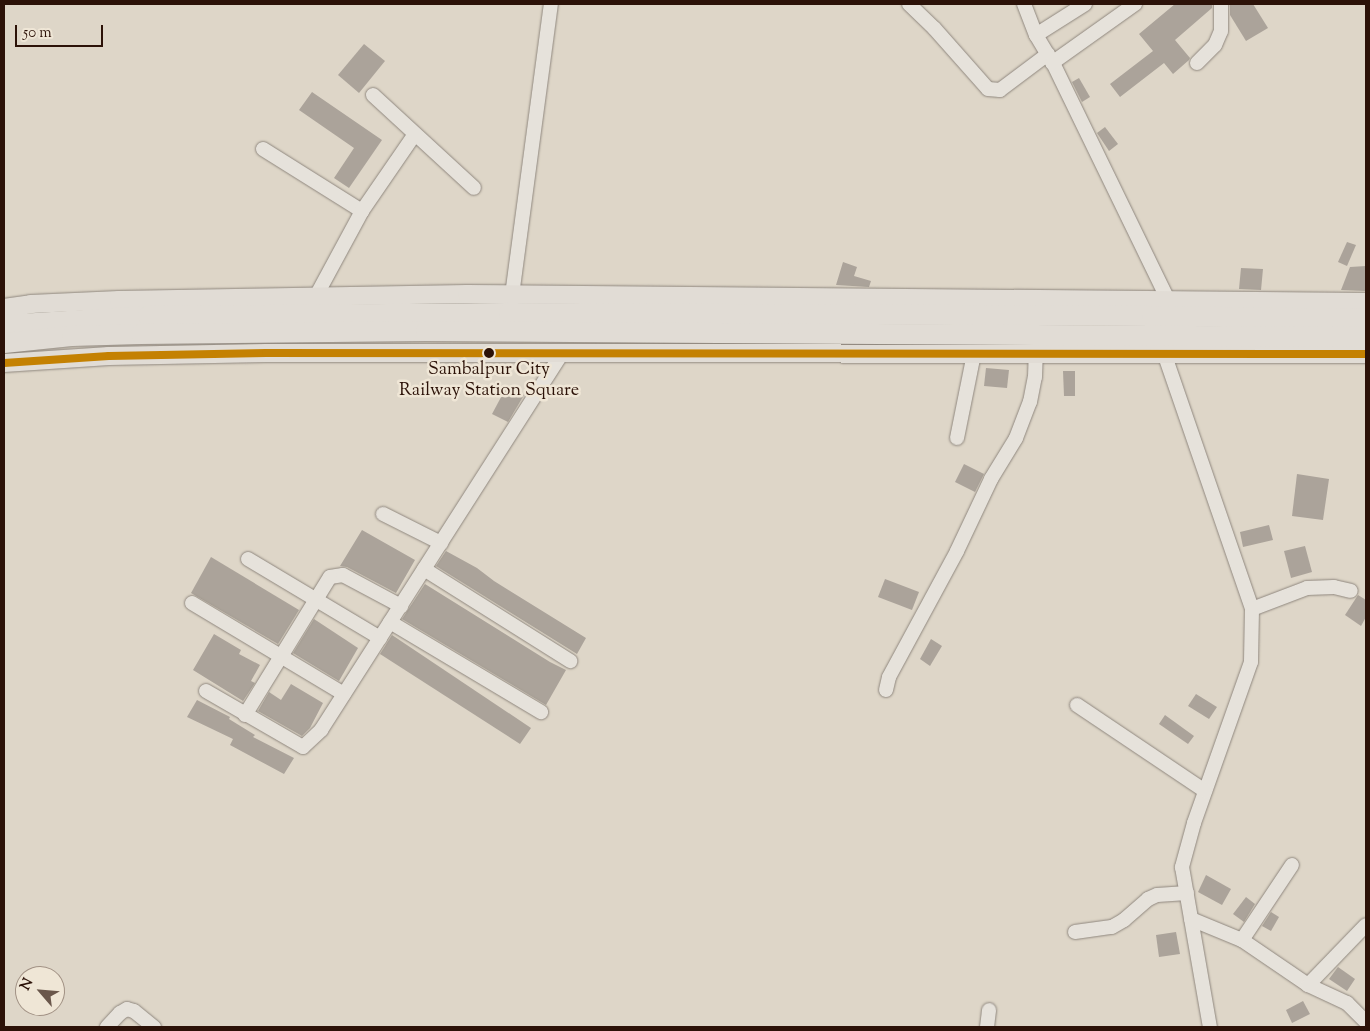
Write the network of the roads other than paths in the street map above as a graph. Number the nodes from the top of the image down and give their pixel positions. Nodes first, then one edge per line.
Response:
1 (551, 4) edge
2 (909, 4) edge
3 (1024, 4) edge
4 (1085, 4) edge
5 (1136, 4) edge
6 (1221, 4) edge
7 (1036, 35) junction
8 (1050, 58) junction
9 (1197, 62) dead end
10 (373, 95) dead end
11 (415, 134) junction
12 (264, 149) dead end
13 (474, 188) dead end
14 (362, 211) junction
15 (315, 298) junction
16 (1167, 299) junction
17 (1366, 302) edge
18 (4, 308) edge
19 (1176, 317) junction
20 (1366, 319) edge
21 (510, 323) junction
22 (4, 325) edge
23 (1366, 337) edge
24 (4, 342) edge
25 (562, 351) junction
26 (1164, 353) junction
27 (974, 354) junction
28 (1036, 354) junction
29 (1366, 354) edge
30 (4, 363) edge
31 (957, 438) dead end
32 (383, 514) dead end
33 (441, 543) junction
34 (248, 559) dead end
35 (424, 569) junction
36 (1352, 591) dead end
37 (315, 599) junction
38 (192, 603) dead end
39 (401, 606) junction
40 (1252, 609) junction
41 (390, 622) junction
42 (380, 638) junction
43 (281, 657) junction
44 (570, 661) dead end
45 (886, 690) dead end
46 (206, 692) dead end
47 (344, 694) junction
48 (1077, 705) dead end
49 (541, 712) dead end
50 (245, 715) junction
51 (1205, 791) junction
52 (1292, 865) dead end
53 (1186, 893) junction
54 (1191, 919) junction
55 (1366, 924) edge
56 (1075, 932) dead end
57 (1242, 940) junction
58 (1308, 985) junction
59 (989, 1010) dead end
60 (1366, 1022) edge
61 (107, 1027) edge
62 (154, 1027) edge
63 (988, 1027) edge
64 (1210, 1027) edge

1 - 21 street
2 - 8 street
3 - 7 street
4 - 7 street
5 - 8 street
6 - 9 street
7 - 8 street
8 - 16 street
10 - 11 street
11 - 13 street
11 - 14 street
12 - 14 street
14 - 15 street
15 - 18 main road
15 - 21 main road
16 - 17 main road
16 - 19 street
16 - 21 main road
19 - 20 highway
19 - 21 highway
21 - 22 highway
21 - 23 highway
21 - 24 highway
21 - 25 main road
21 - 30 main road
25 - 27 main road
25 - 33 street
26 - 28 main road
26 - 29 main road
26 - 40 street
27 - 28 main road
27 - 31 street
28 - 45 street
32 - 33 street
33 - 35 street
34 - 37 street
35 - 39 street
35 - 44 street
36 - 40 street
37 - 39 street
37 - 42 street
37 - 43 street
38 - 43 street
39 - 41 street
40 - 51 street
41 - 42 street
41 - 49 street
42 - 47 street
43 - 47 street
43 - 50 street
46 - 50 street
47 - 50 street
48 - 51 street
51 - 53 street
52 - 57 street
53 - 54 street
53 - 56 street
54 - 57 street
54 - 64 street
55 - 58 street
57 - 58 street
58 - 60 street
59 - 63 street
61 - 62 street

